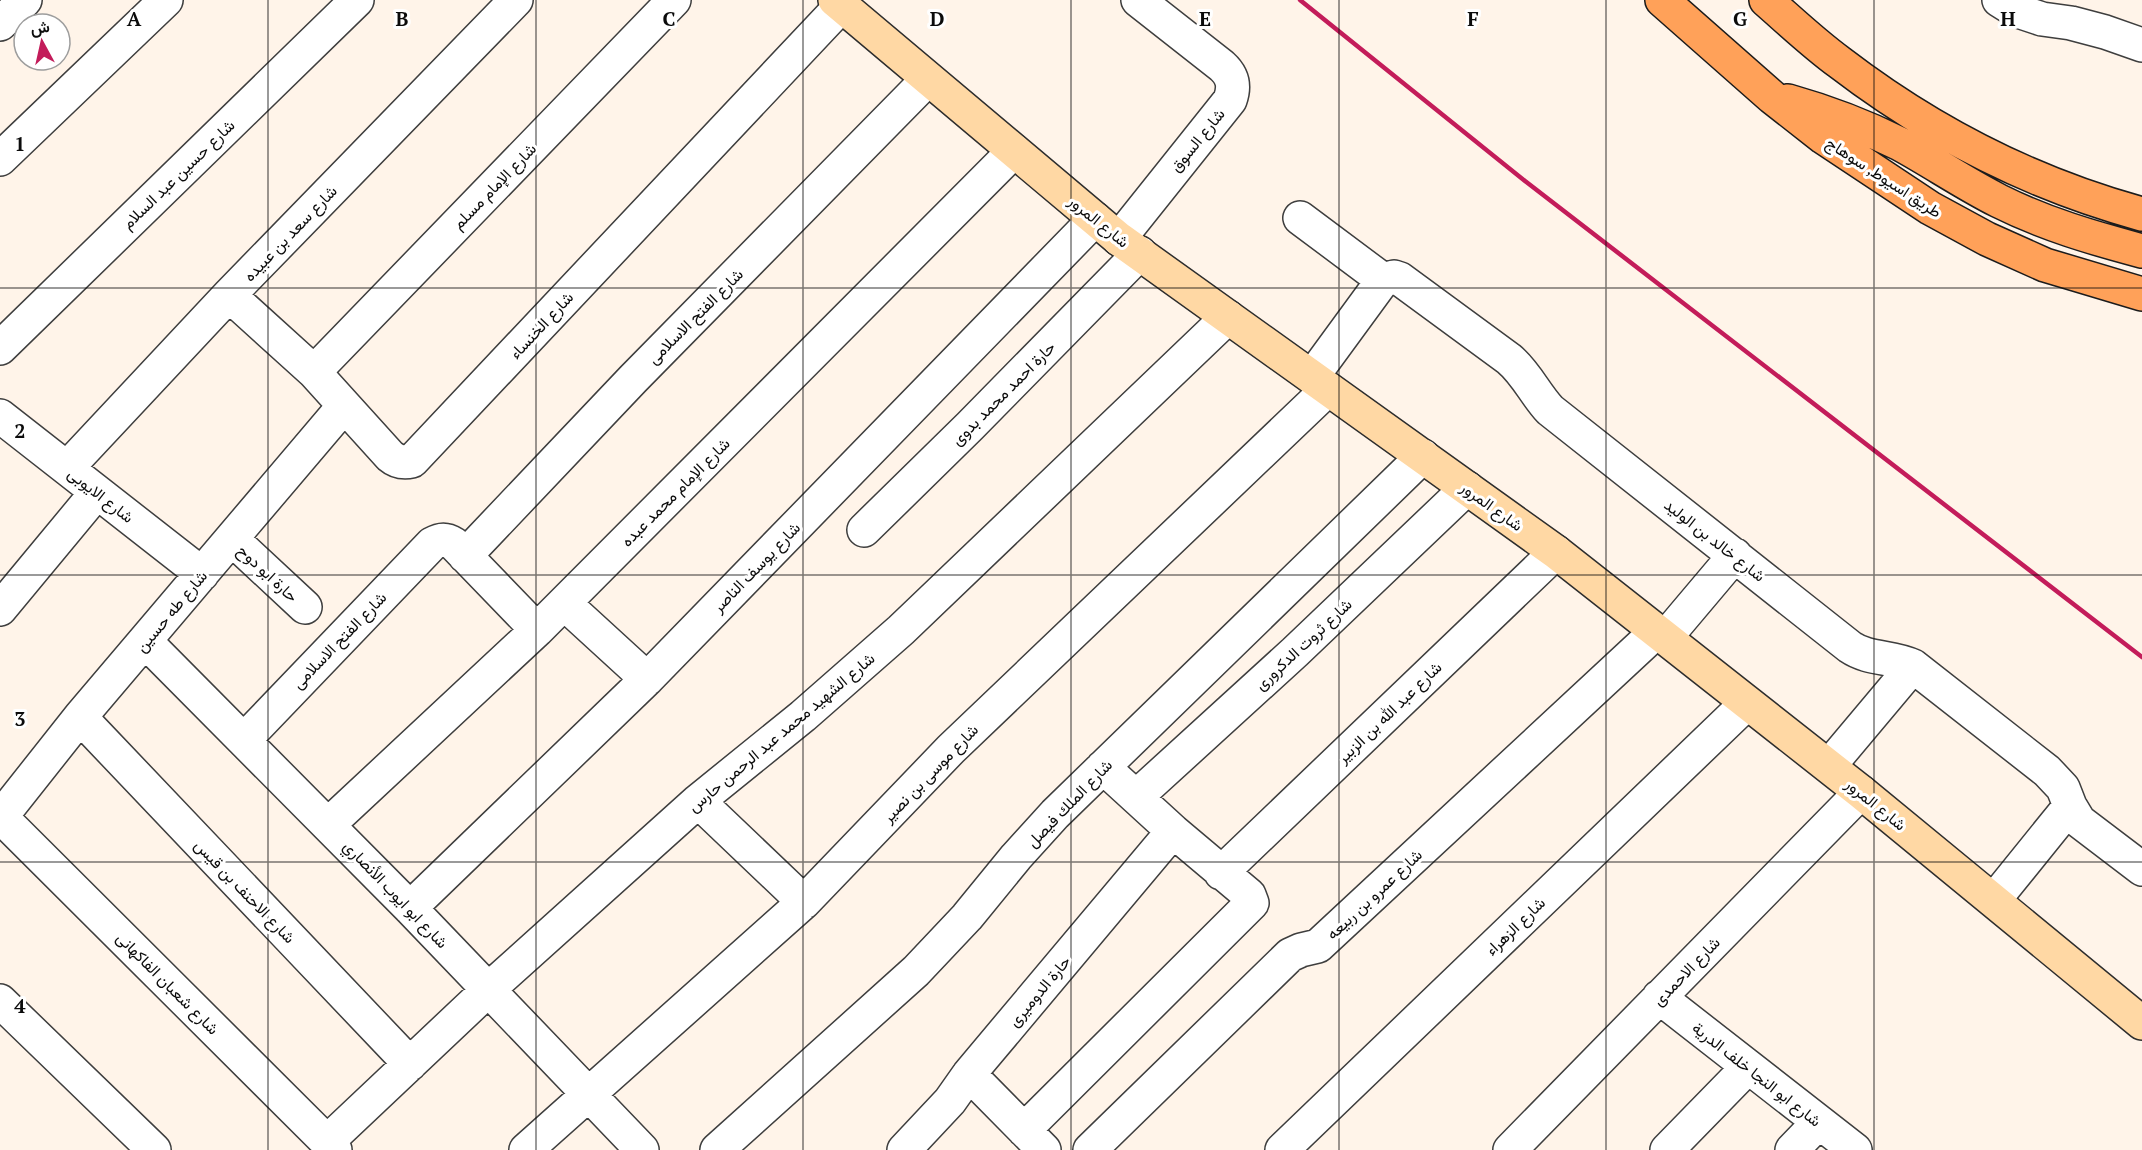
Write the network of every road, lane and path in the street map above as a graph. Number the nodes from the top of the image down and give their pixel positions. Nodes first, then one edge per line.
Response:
1 (25, 0) edge
2 (166, 0) edge
3 (357, 0) edge
4 (516, 0) edge
5 (674, 0) edge
6 (1138, 0) edge
7 (1662, 0) edge
8 (1766, 0) edge
9 (1999, 0) edge
10 (839, 3) edge
11 (2080, 11) edge
12 (0, 24) edge
13 (2142, 45) edge
14 (928, 79) junction
15 (1772, 97) junction
16 (1014, 151) junction
17 (0, 159) edge
18 (2142, 214) edge
19 (1300, 218) dead end
20 (1118, 237) junction
21 (2137, 250) edge
22 (1383, 280) junction
23 (2142, 294) edge
24 (230, 295) junction
25 (1228, 317) junction
26 (0, 348) edge
27 (314, 372) junction
28 (1320, 383) junction
29 (344, 406) junction
30 (0, 416) edge
31 (1423, 456) junction
32 (68, 468) junction
33 (1467, 489) junction
34 (98, 492) junction
35 (864, 530) dead end
36 (232, 539) junction
37 (1556, 552) junction
38 (1735, 555) junction
39 (465, 556) junction
40 (202, 574) junction
41 (564, 603) junction
42 (305, 607) dead end
43 (0, 609) edge
44 (537, 630) junction
45 (1661, 634) junction
46 (146, 641) junction
47 (1912, 666) junction
48 (647, 679) junction
49 (1748, 703) junction
50 (80, 717) junction
51 (244, 740) junction
52 (1829, 766) junction
53 (1103, 767) junction
54 (1861, 792) junction
55 (1136, 797) junction
56 (698, 801) junction
57 (2070, 806) junction
58 (0, 817) edge
59 (328, 825) junction
60 (1173, 831) junction
61 (2142, 869) edge
62 (1221, 873) junction
63 (1994, 900) junction
64 (804, 902) junction
65 (411, 908) junction
66 (489, 989) junction
67 (1659, 997) junction
68 (0, 1002) edge
69 (2142, 1023) edge
70 (410, 1064) junction
71 (1748, 1067) junction
72 (969, 1074) junction
73 (588, 1093) junction
74 (1820, 1122) junction
75 (1034, 1140) edge
76 (331, 1146) edge
77 (154, 1150) edge
78 (526, 1150) edge
79 (642, 1150) edge
80 (717, 1150) edge
81 (904, 1150) edge
82 (1090, 1150) edge
83 (1282, 1150) edge
84 (1510, 1150) edge
85 (1667, 1150) edge
86 (1792, 1150) edge
87 (1855, 1150) edge

1 - 12 street
2 - 17 street
3 - 26 street, شارع حسين عبد السلام
4 - 24 street, شارع سعد بن عبيده
5 - 27 street, شارع الإمام مسلم
6 - 20 street, شارع السوق
7 - 15 main road, طريق اسيوط, سوهاج
8 - 18 main road
9 - 11 street
10 - 14 street, شارع المرور
10 - 29 street, شارع الخنساء
11 - 13 street
14 - 16 street, شارع المرور
14 - 39 street, شارع الفتح الاسلامى
15 - 21 main road
15 - 23 main road, طريق اسيوط, سوهاج
16 - 20 street, شارع المرور
16 - 41 street, شارع الإمام محمد عبده
19 - 22 street
20 - 25 street, شارع المرور
20 - 35 street, حارة احمد محمد بدوى
20 - 48 street, شارع يوسف الناصر
22 - 28 street
22 - 38 street, شارع خالد بن الوليد
24 - 27 street, شارع الخنساء
24 - 32 street, شارع سعد بن عبيده
25 - 28 street, شارع المرور
25 - 56 street, شارع الشهيد محمد عبد الرحمن حارس
27 - 29 street, شارع الخنساء
28 - 31 street, شارع المرور
28 - 64 street, شارع موسى بن نصير
29 - 36 street, شارع طه حسين
30 - 32 street, شارع الايوبى
31 - 33 street, شارع المرور
31 - 53 street, شارع الملك فيصل
32 - 34 street, شارع الايوبى
33 - 37 street, شارع المرور
33 - 55 street, شارع ثروت الدكرورى
34 - 40 street, شارع الايوبى
34 - 43 street
36 - 40 street, شارع طه حسين
36 - 42 street, حارة ابو دوح
37 - 45 street, شارع المرور
37 - 62 street, شارع عبد الله بن الزبير
38 - 45 street, شارع عمرو بن ربيعه
38 - 47 street, شارع خالد بن الوليد
39 - 44 street, شارع الفتح الاسلامى
39 - 51 street, شارع الفتح الاسلامى
40 - 46 street, شارع طه حسين
41 - 44 street, شارع الإمام محمد عبده
41 - 48 street
44 - 59 street, شارع الإمام محمد عبده
45 - 49 street, شارع المرور
45 - 82 street, شارع عمرو بن ربيعه
46 - 50 street, شارع طه حسين
46 - 51 street, شارع ابو ايوب الأنصاري
47 - 52 street
47 - 57 street, شارع خالد بن الوليد
48 - 65 street, شارع يوسف الناصر
49 - 52 street, شارع المرور
49 - 83 street, شارع الزهراء
50 - 58 street, شارع طه حسين
50 - 70 street, شارع الاحنف بن قيس
51 - 59 street, شارع ابو ايوب الأنصاري
52 - 54 street, شارع المرور
53 - 55 street
53 - 80 street, شارع الملك فيصل
54 - 63 street, شارع المرور
54 - 67 street, شارع الاحمدى
55 - 60 street
56 - 64 street
56 - 66 street, شارع الشهيد محمد عبد الرحمن حارس
57 - 61 street, شارع خالد بن الوليد
57 - 63 street
58 - 76 street, شارع شعبان الفاكهانى
59 - 65 street, شارع ابو ايوب الأنصاري
60 - 62 street
60 - 72 street, حارة الدوميرى
62 - 75 street
63 - 69 street, شارع المرور
64 - 73 street, شارع موسى بن نصير
65 - 66 street, شارع ابو ايوب الأنصاري
66 - 70 street, شارع الشهيد محمد عبد الرحمن حارس
66 - 73 street, شارع ابو ايوب الأنصاري
67 - 71 street, شارع ابو النجا خلف الدرية
67 - 84 street, شارع الاحمدى
68 - 77 street
70 - 76 street, شارع الشهيد محمد عبد الرحمن حارس
71 - 74 street, شارع ابو النجا خلف الدرية
71 - 85 street
72 - 75 street
72 - 81 street, حارة الدوميرى
73 - 78 street, شارع موسى بن نصير
73 - 79 street, شارع ابو ايوب الأنصاري
74 - 86 street
74 - 87 street, شارع ابو النجا خلف الدرية

